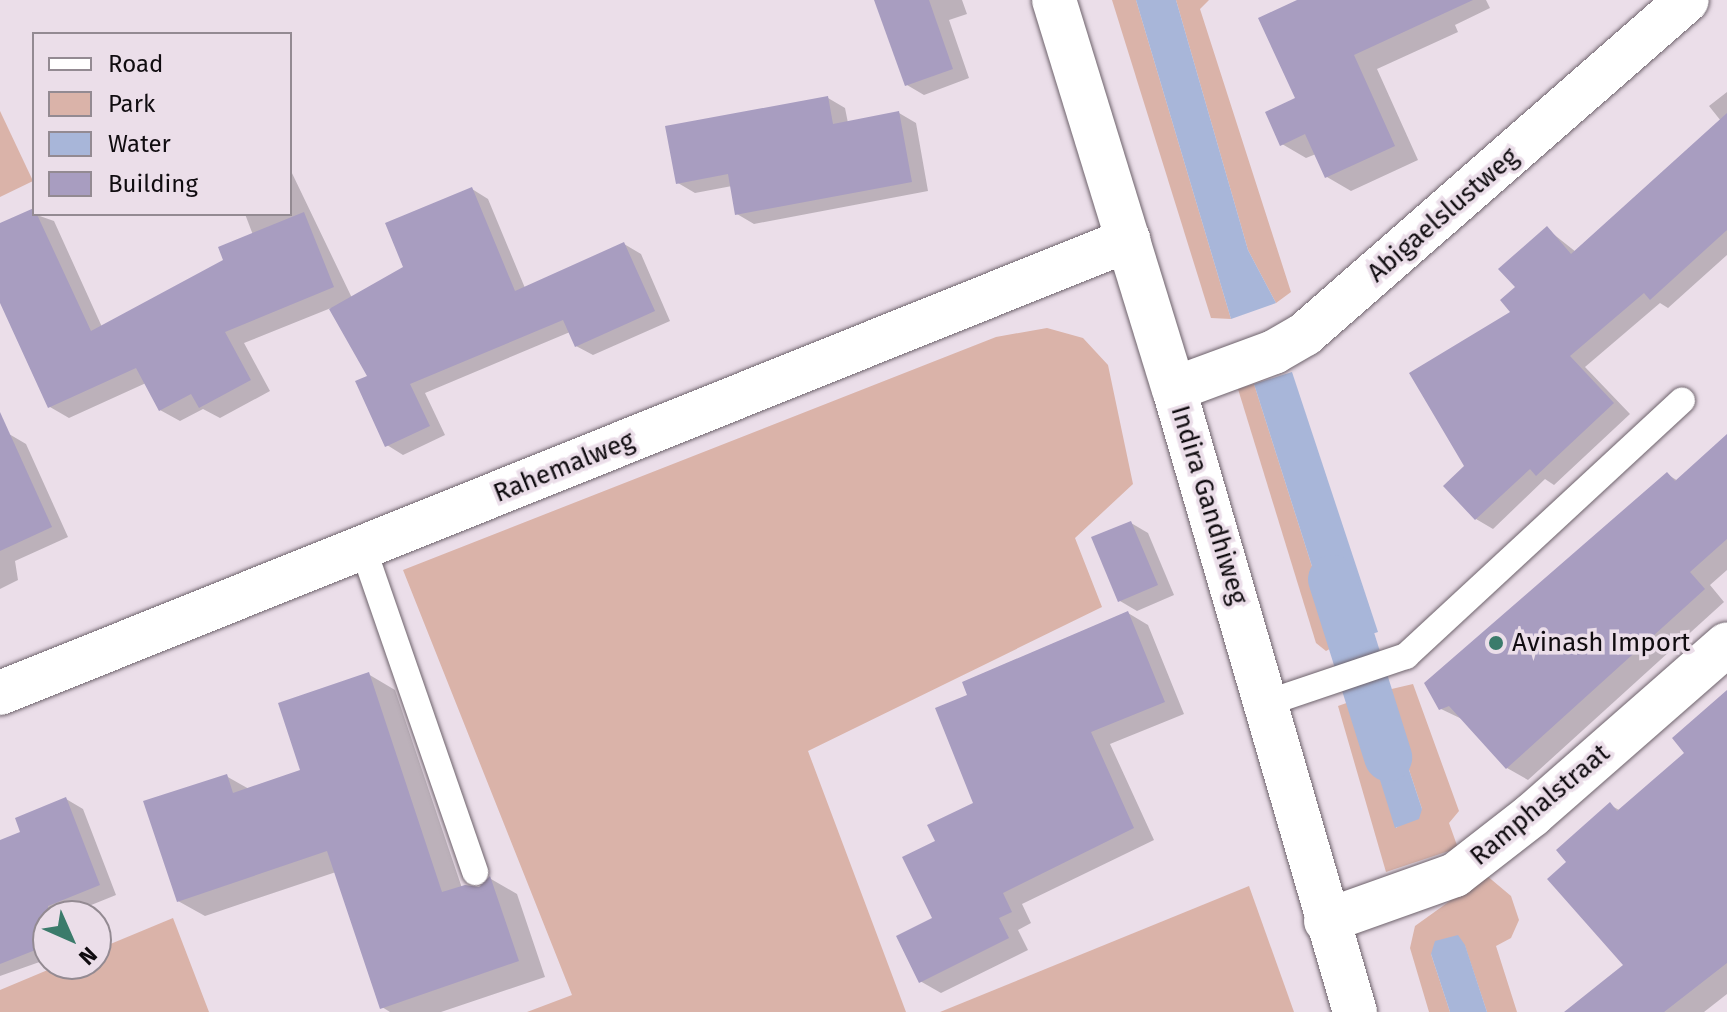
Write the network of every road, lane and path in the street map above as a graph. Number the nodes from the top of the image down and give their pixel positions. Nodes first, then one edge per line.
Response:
1 (1054, 0) edge
2 (1687, 0) edge
3 (1128, 240) junction
4 (1174, 389) junction
5 (1682, 400) dead end
6 (363, 548) junction
7 (1727, 644) edge
8 (0, 693) edge
9 (1267, 703) junction
10 (475, 872) dead end
11 (1326, 921) junction
12 (1355, 1012) edge

1 - 3 street, Indira Gandhiweg
2 - 4 street, Abigaelslustweg
3 - 4 street, Indira Gandhiweg
3 - 6 street, Rahemalweg
4 - 9 street, Indira Gandhiweg
5 - 9 lane
6 - 8 street, Rahemalweg
6 - 10 lane
7 - 11 street, Ramphalstraat
9 - 11 street, Indira Gandhiweg
11 - 12 street, Indira Gandhiweg

